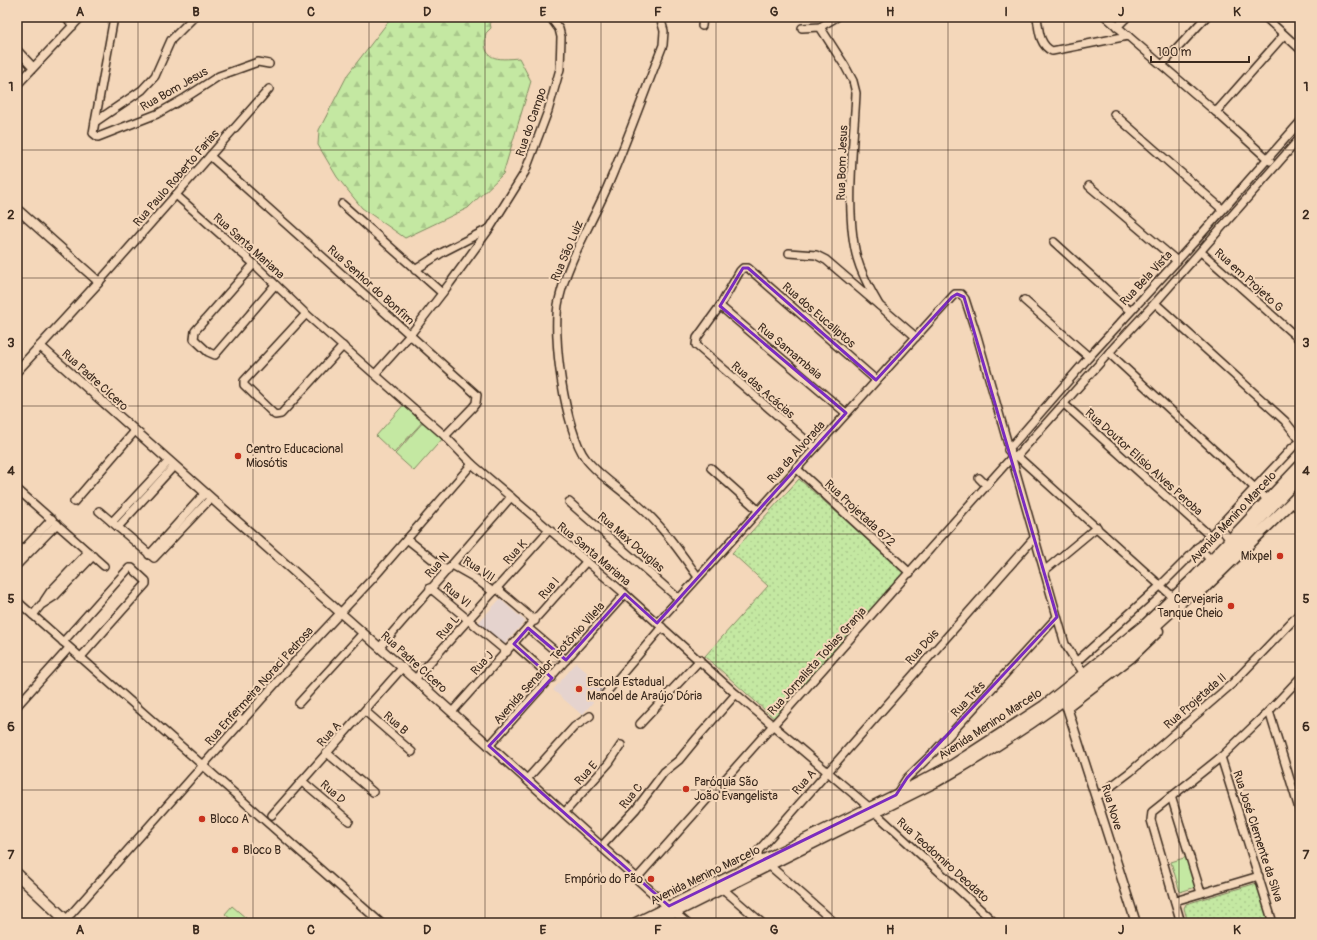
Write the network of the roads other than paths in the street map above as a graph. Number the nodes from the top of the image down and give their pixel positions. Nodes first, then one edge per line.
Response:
1 (66, 17) edge
2 (81, 17) edge
3 (114, 17) edge
4 (194, 17) edge
5 (550, 17) edge
6 (660, 17) edge
7 (703, 17) edge
8 (837, 17) edge
9 (1037, 17) edge
10 (1106, 17) edge
11 (1127, 17) edge
12 (1206, 17) edge
13 (1265, 17) edge
14 (72, 26) junction
15 (702, 26) dead end
16 (820, 27) junction
17 (802, 28) dead end
18 (1117, 28) junction
19 (1284, 34) junction
20 (1128, 36) junction
21 (1300, 49) edge
22 (17, 50) edge
23 (268, 64) dead end
24 (1162, 65) junction
25 (33, 68) junction
26 (17, 85) edge
27 (269, 89) dead end
28 (1216, 112) junction
29 (1114, 114) dead end
30 (96, 122) junction
31 (1300, 122) edge
32 (1300, 138) edge
33 (210, 156) junction
34 (1267, 158) junction
35 (1275, 165) junction
36 (1089, 186) dead end
37 (176, 195) junction
38 (342, 204) dead end
39 (17, 208) edge
40 (1222, 209) junction
41 (490, 228) junction
42 (1197, 239) junction
43 (1054, 242) dead end
44 (1203, 249) junction
45 (789, 253) dead end
46 (1177, 261) junction
47 (254, 264) junction
48 (415, 270) junction
49 (99, 282) junction
50 (275, 285) junction
51 (442, 293) junction
52 (1024, 300) dead end
53 (1155, 303) junction
54 (879, 305) junction
55 (720, 306) junction
56 (1130, 311) junction
57 (306, 314) junction
58 (410, 335) junction
59 (977, 336) junction
60 (916, 337) junction
61 (1106, 338) junction
62 (1300, 340) edge
63 (970, 342) dead end
64 (40, 346) junction
65 (343, 346) junction
66 (1115, 346) junction
67 (1108, 353) junction
68 (1089, 357) junction
69 (17, 371) edge
70 (375, 374) junction
71 (876, 380) junction
72 (1064, 404) junction
73 (846, 412) junction
74 (135, 431) junction
75 (445, 436) junction
76 (1300, 441) edge
77 (814, 448) junction
78 (1008, 450) junction
79 (1014, 457) junction
80 (172, 463) junction
81 (472, 464) junction
82 (1300, 466) edge
83 (711, 468) dead end
84 (796, 468) junction
85 (978, 478) dead end
86 (1298, 480) edge
87 (987, 486) junction
88 (1255, 488) junction
89 (18, 492) edge
90 (1300, 494) edge
91 (208, 495) junction
92 (511, 497) junction
93 (74, 502) dead end
94 (569, 502) dead end
95 (1272, 502) junction
96 (1291, 502) junction
97 (758, 510) junction
98 (1300, 510) edge
99 (99, 512) dead end
100 (54, 522) junction
101 (115, 525) junction
102 (1097, 526) junction
103 (1219, 526) junction
104 (549, 530) junction
105 (1210, 536) junction
106 (1035, 537) junction
107 (407, 539) junction
108 (1230, 540) junction
109 (1198, 548) junction
110 (90, 554) junction
111 (17, 556) edge
112 (1211, 560) junction
113 (586, 562) junction
114 (17, 566) edge
115 (104, 566) dead end
116 (449, 568) junction
117 (1044, 571) junction
118 (910, 573) junction
119 (698, 577) junction
120 (1161, 585) junction
121 (430, 588) junction
122 (495, 590) junction
123 (625, 594) junction
124 (1174, 598) junction
125 (679, 599) junction
126 (17, 601) edge
127 (340, 613) junction
128 (1300, 613) edge
129 (33, 615) junction
130 (1057, 617) junction
131 (469, 619) junction
132 (535, 620) junction
133 (660, 625) junction
134 (528, 628) junction
135 (363, 633) junction
136 (63, 642) junction
137 (514, 644) junction
138 (380, 647) junction
139 (69, 648) junction
140 (507, 652) junction
141 (80, 658) junction
142 (566, 660) junction
143 (700, 660) junction
144 (1124, 662) junction
145 (1075, 663) junction
146 (1108, 665) junction
147 (402, 667) junction
148 (1084, 674) junction
149 (552, 678) junction
150 (1300, 678) edge
151 (415, 679) junction
152 (605, 694) dead end
153 (736, 694) junction
154 (299, 703) dead end
155 (1066, 703) junction
156 (17, 706) edge
157 (365, 711) junction
158 (1269, 711) junction
159 (452, 712) junction
160 (236, 714) dead end
161 (590, 716) dead end
162 (242, 721) junction
163 (640, 724) dead end
164 (774, 726) junction
165 (621, 745) dead end
166 (489, 746) junction
167 (412, 752) dead end
168 (327, 753) junction
169 (1221, 757) junction
170 (203, 765) junction
171 (827, 772) junction
172 (527, 779) junction
173 (302, 781) junction
174 (373, 792) dead end
175 (896, 795) junction
176 (1171, 796) junction
177 (1097, 797) junction
178 (872, 811) junction
179 (1300, 812) edge
180 (564, 813) junction
181 (272, 815) dead end
182 (349, 821) dead end
183 (601, 846) junction
184 (758, 864) junction
185 (770, 866) junction
186 (17, 874) edge
187 (1259, 876) junction
188 (638, 877) junction
189 (17, 883) edge
190 (723, 889) junction
191 (1201, 893) junction
192 (1175, 901) junction
193 (672, 910) junction
194 (64, 922) edge
195 (1135, 922) edge
196 (381, 923) edge
197 (636, 923) edge
198 (653, 923) edge
199 (687, 923) edge
200 (762, 923) edge
201 (835, 923) edge
202 (995, 923) edge
203 (1181, 923) edge
204 (1274, 923) edge

1 - 14 street
2 - 14 street
3 - 30 street
4 - 30 street
5 - 41 street, Rua do Campo
6 - 119 street, Rua São Luiz
7 - 15 street
8 - 16 street
9 - 20 street
10 - 18 street
11 - 18 street
12 - 24 street
13 - 19 street
14 - 25 street
16 - 17 street
16 - 54 street, Rua Bom Jesus
18 - 20 street
19 - 21 street
19 - 28 street
20 - 24 street
22 - 25 street
23 - 30 street, Rua Bom Jesus
24 - 28 street
25 - 26 street
27 - 33 street, Rua Paulo Roberto Farias
28 - 34 street
29 - 40 street
31 - 34 street, Rua Bela Vista
32 - 35 street, Rua Bela Vista
33 - 37 street, Rua Paulo Roberto Farias
33 - 58 street, Rua Senhor do Bonfim
34 - 35 street
34 - 40 street, Rua Bela Vista
35 - 44 street, Rua Bela Vista
36 - 46 street
37 - 47 street, Rua Santa Mariana
37 - 49 street, Rua Paulo Roberto Farias
38 - 48 street
39 - 49 street
40 - 42 street, Rua Bela Vista
41 - 48 street
41 - 51 street, Rua do Campo
42 - 44 street, Rua em Projeto G
42 - 46 street, Rua Bela Vista
43 - 56 street
44 - 53 street, Rua Bela Vista
44 - 62 street, Rua em Projeto G
45 - 54 street
46 - 56 street, Rua Bela Vista
47 - 50 street, Rua Santa Mariana
47 - 50 street
48 - 51 street
49 - 64 street
50 - 57 street, Rua Santa Mariana
51 - 58 street, Rua do Campo
52 - 68 street
53 - 66 street, Rua Bela Vista
53 - 76 street
54 - 60 street
55 - 71 street, Rua dos Eucaliptos
55 - 73 street, Rua Samambaia
55 - 77 street, Rua das Acácias
56 - 61 street, Rua Bela Vista
57 - 65 street, Rua Santa Mariana
57 - 65 street
58 - 70 street, Rua do Campo
58 - 75 street, Rua Senhor do Bonfim
59 - 60 street, Rua da Alvorada
59 - 63 street
59 - 78 street
60 - 71 street, Rua da Alvorada
61 - 66 street
61 - 68 street, Rua Bela Vista
64 - 69 street
64 - 74 street, Rua Padre Cícero
65 - 70 street, Rua Santa Mariana
66 - 67 street, Rua Bela Vista
67 - 72 street, Rua Bela Vista
67 - 88 street
68 - 78 street, Rua Bela Vista
70 - 75 street, Rua Santa Mariana
71 - 73 street, Rua da Alvorada
72 - 79 street, Rua Bela Vista
72 - 105 street, Rua Doutor Elísio Alves Peroba
73 - 77 street, Rua da Alvorada
74 - 80 street, Rua Padre Cícero
74 - 93 street
75 - 81 street, Rua Santa Mariana
76 - 88 street
77 - 84 street, Rua da Alvorada
78 - 79 street
79 - 87 street, Rua Jornalista Tobias Granja
79 - 102 street
79 - 106 street
80 - 91 street, Rua Padre Cícero
80 - 101 street
81 - 92 street, Rua Santa Mariana
81 - 107 street, Rua Enfermeira Noraci Pedrosa
82 - 95 main road, Avenida Menino Marcelo
83 - 97 street
84 - 97 street, Rua da Alvorada
84 - 118 street, Rua Projetada 672
85 - 87 street
86 - 95 main road, Avenida Menino Marcelo
87 - 118 street, Rua Jornalista Tobias Granja
88 - 95 street
88 - 103 street
89 - 100 street
90 - 96 main road
91 - 101 street
91 - 127 street, Rua Padre Cícero
92 - 104 street, Rua Santa Mariana
92 - 116 street, Rua N
94 - 125 street, Rua Max Douglas
95 - 96 main road
95 - 108 main road, Avenida Menino Marcelo
95 - 146 main road, Avenida Menino Marcelo
96 - 98 street
96 - 144 main road
97 - 119 street, Rua da Alvorada
99 - 101 street
100 - 110 street
100 - 111 street
100 - 114 street
102 - 117 street
102 - 120 street
103 - 105 street
103 - 108 street
104 - 113 street, Rua Santa Mariana
104 - 122 street, Rua K
105 - 109 street
106 - 117 street
106 - 171 street, Rua Dois
107 - 116 street, Rua VII
107 - 127 street, Rua Enfermeira Noraci Pedrosa
108 - 112 main road, Avenida Menino Marcelo
109 - 112 street
109 - 120 street
110 - 115 street
110 - 129 street
112 - 124 main road, Avenida Menino Marcelo
113 - 123 street, Rua Santa Mariana
113 - 132 street, Rua I
116 - 121 street, Rua N
116 - 122 street, Rua VII
117 - 130 street
118 - 164 street, Rua Jornalista Tobias Granja
119 - 125 street, Rua da Alvorada
120 - 124 street
120 - 145 street
121 - 131 street, Rua VI
121 - 138 street, Rua N
122 - 131 street, Rua L
122 - 132 street, Rua VII
123 - 133 street, Rua Santa Mariana
123 - 142 street, Avenida Senador Teotônio Vilela
124 - 148 main road, Avenida Menino Marcelo
125 - 133 street, Rua da Alvorada
126 - 129 street
127 - 135 street, Rua Padre Cícero
127 - 162 street, Rua Enfermeira Noraci Pedrosa
128 - 177 street, Rua Projetada II
129 - 136 street
130 - 145 street
130 - 175 street, Rua Três
131 - 140 street
131 - 151 street, Rua L
132 - 134 street, Rua I
133 - 143 street, Rua Santa Mariana
133 - 152 street, Rua da Alvorada
134 - 137 street, Rua J
134 - 142 street
135 - 138 street, Rua Padre Cícero
135 - 154 street
136 - 139 street
136 - 141 street
137 - 140 street, Rua J
137 - 149 street
138 - 147 street, Rua Padre Cícero
139 - 141 street
139 - 156 street
140 - 159 street, Rua J
141 - 170 street
142 - 149 street, Avenida Senador Teotônio Vilela
143 - 153 street, Rua Santa Mariana
143 - 163 street
144 - 146 main road
144 - 155 main road
145 - 148 street
146 - 155 main road, Avenida Menino Marcelo
147 - 151 street, Rua Padre Cícero
147 - 157 street, Rua A
148 - 175 main road, Avenida Menino Marcelo
149 - 166 street, Avenida Senador Teotônio Vilela
150 - 158 street
151 - 159 street, Rua Padre Cícero
153 - 164 street, Rua Santa Mariana
153 - 183 street, Rua C
155 - 177 street, Rua Nove
155 - 178 main road, Avenida Menino Marcelo
157 - 167 street, Rua B
157 - 168 street, Rua A
158 - 169 street
158 - 179 street
159 - 166 street, Rua Padre Cícero
160 - 162 street
161 - 172 street
162 - 170 street, Rua Enfermeira Noraci Pedrosa
164 - 171 street, Rua Santa Mariana
164 - 188 street, Rua Jornalista Tobias Granja
165 - 180 street, Rua E
166 - 172 street, Rua Padre Cícero
168 - 173 street, Rua A
168 - 174 street
169 - 176 street
169 - 187 street, Rua José Clemente da Silva
170 - 194 street, Rua Enfermeira Noraci Pedrosa
170 - 196 street
171 - 178 street, Rua Santa Mariana
171 - 184 street, Rua A
172 - 180 street, Rua Padre Cícero
173 - 181 street, Rua A
173 - 182 street, Rua D
175 - 178 main road, Avenida Menino Marcelo
176 - 191 street
176 - 192 street
177 - 195 street, Rua Nove
178 - 184 main road, Avenida Menino Marcelo
178 - 185 main road, Avenida Menino Marcelo
178 - 202 street, Rua Teodomiro Deodato
180 - 183 street, Rua Padre Cícero
183 - 188 street, Rua Padre Cícero
184 - 193 main road, Avenida Menino Marcelo
185 - 190 main road, Avenida Menino Marcelo
185 - 201 street
186 - 194 main road
187 - 191 street
187 - 204 street, Rua José Clemente da Silva
188 - 193 street, Rua Padre Cícero
189 - 194 main road
190 - 193 main road, Avenida Menino Marcelo
190 - 200 street
191 - 192 street
192 - 203 street
193 - 197 main road, Avenida Menino Marcelo
193 - 198 main road, Avenida Menino Marcelo
193 - 199 street

